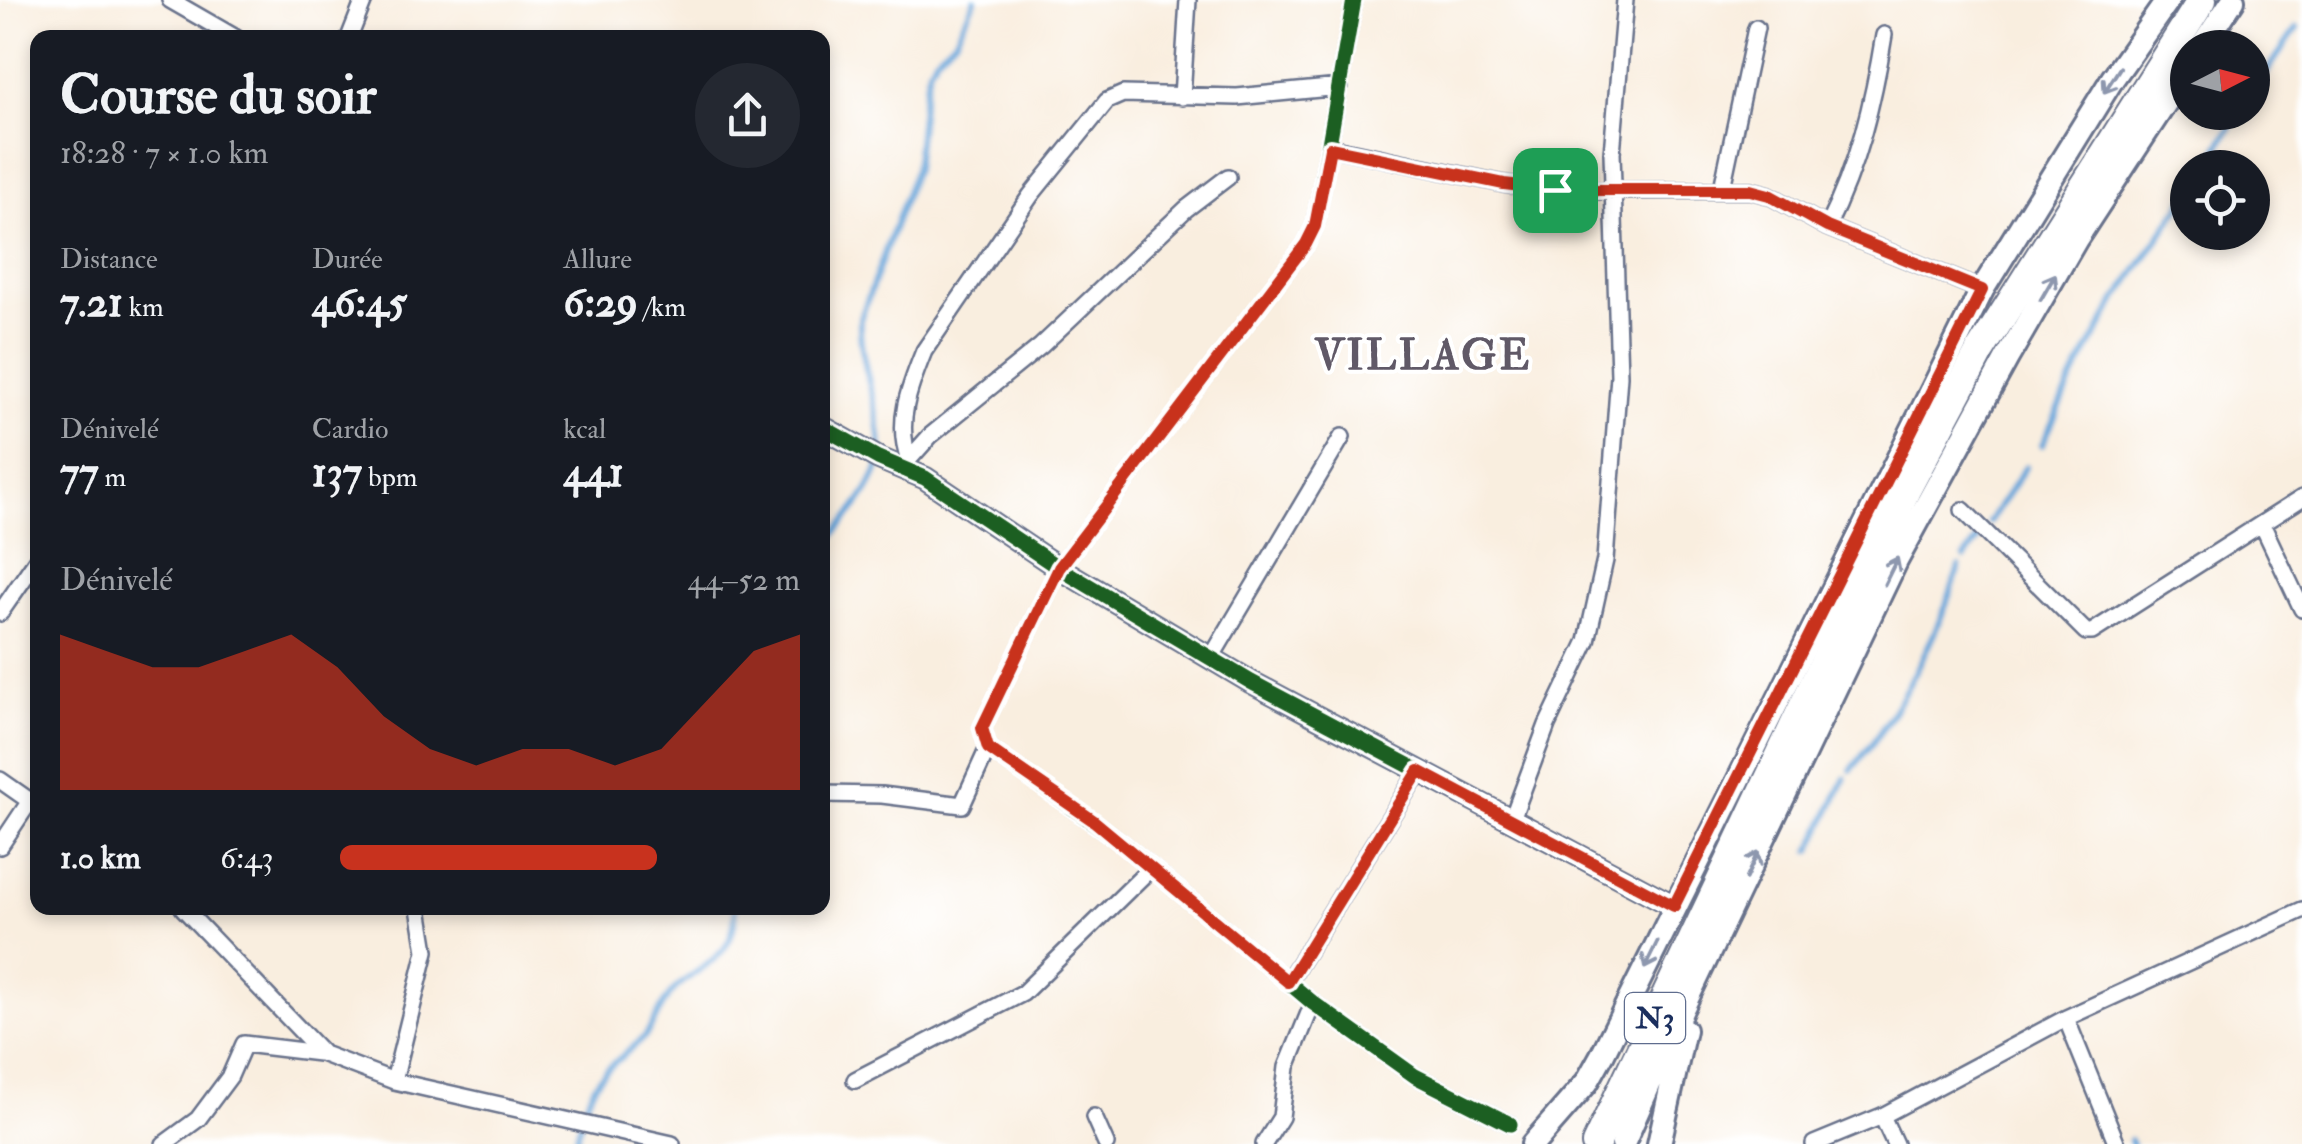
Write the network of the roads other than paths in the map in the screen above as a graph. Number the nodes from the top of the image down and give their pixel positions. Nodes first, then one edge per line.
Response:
1 (170, 0) edge
2 (364, 0) edge
3 (1188, 0) edge
4 (1354, 0) edge
5 (1625, 0) edge
6 (2168, 0) edge
7 (2202, 0) edge
8 (2233, 0) edge
9 (1756, 28) dead end
10 (222, 30) edge
11 (352, 30) edge
12 (2214, 30) edge
13 (1884, 35) dead end
14 (1340, 87) junction
15 (2170, 96) edge
16 (1182, 97) junction
17 (1330, 148) junction
18 (1228, 178) dead end
19 (1722, 188) junction
20 (1611, 192) junction
21 (1827, 227) junction
22 (1982, 290) junction
23 (830, 431) edge
24 (1342, 437) dead end
25 (905, 464) junction
26 (2302, 498) edge
27 (1963, 510) dead end
28 (2262, 524) junction
29 (1059, 568) junction
30 (30, 570) edge
31 (2302, 610) edge
32 (0, 613) edge
33 (1211, 658) junction
34 (988, 748) junction
35 (1419, 771) junction
36 (0, 780) edge
37 (830, 794) edge
38 (30, 796) edge
39 (30, 804) edge
40 (1512, 818) junction
41 (0, 846) edge
42 (1151, 868) junction
43 (1674, 906) junction
44 (2302, 910) edge
45 (190, 915) edge
46 (420, 915) edge
47 (1288, 982) junction
48 (1694, 985) junction
49 (1313, 1003) junction
50 (2066, 1018) junction
51 (323, 1054) junction
52 (855, 1080) dead end
53 (394, 1081) junction
54 (1882, 1116) junction
55 (1094, 1118) dead end
56 (1510, 1124) dead end
57 (164, 1144) edge
58 (672, 1144) edge
59 (1106, 1144) edge
60 (1264, 1144) edge
61 (1534, 1144) edge
62 (1596, 1144) edge
63 (1623, 1144) edge
64 (1659, 1144) edge
65 (1814, 1144) edge
66 (1895, 1144) edge
67 (2117, 1144) edge

1 - 10 street
2 - 11 street
3 - 16 street
4 - 14 street
5 - 20 street
6 -> 22 main road
7 - 62 highway, N3
8 - 12 main road
9 - 19 street
13 - 21 street
14 - 16 street
14 - 17 street
48 -> 15 main road
16 - 25 street
17 - 20 street
17 - 29 street
18 - 25 street
19 - 20 street
19 - 21 street
20 - 40 street
21 - 22 street
22 - 43 main road
23 - 25 street
24 - 33 street
25 - 29 street
26 - 28 street
27 - 28 street
28 - 31 street
29 - 33 street
29 - 34 street
30 - 32 street
33 - 35 street
34 - 37 street
34 - 42 street
35 - 40 street
35 - 47 street
36 - 38 street
39 - 41 street
40 - 43 street
42 - 47 street
42 - 52 street
43 -> 61 main road
44 - 50 street
45 - 51 street
46 - 53 street
47 - 49 street
48 - 63 main road
48 - 64 main road
49 - 56 street
49 - 60 street
50 - 54 street
50 - 67 street
51 - 53 street
51 - 57 street
53 - 58 street
54 - 65 street
54 - 66 street
55 - 59 street

